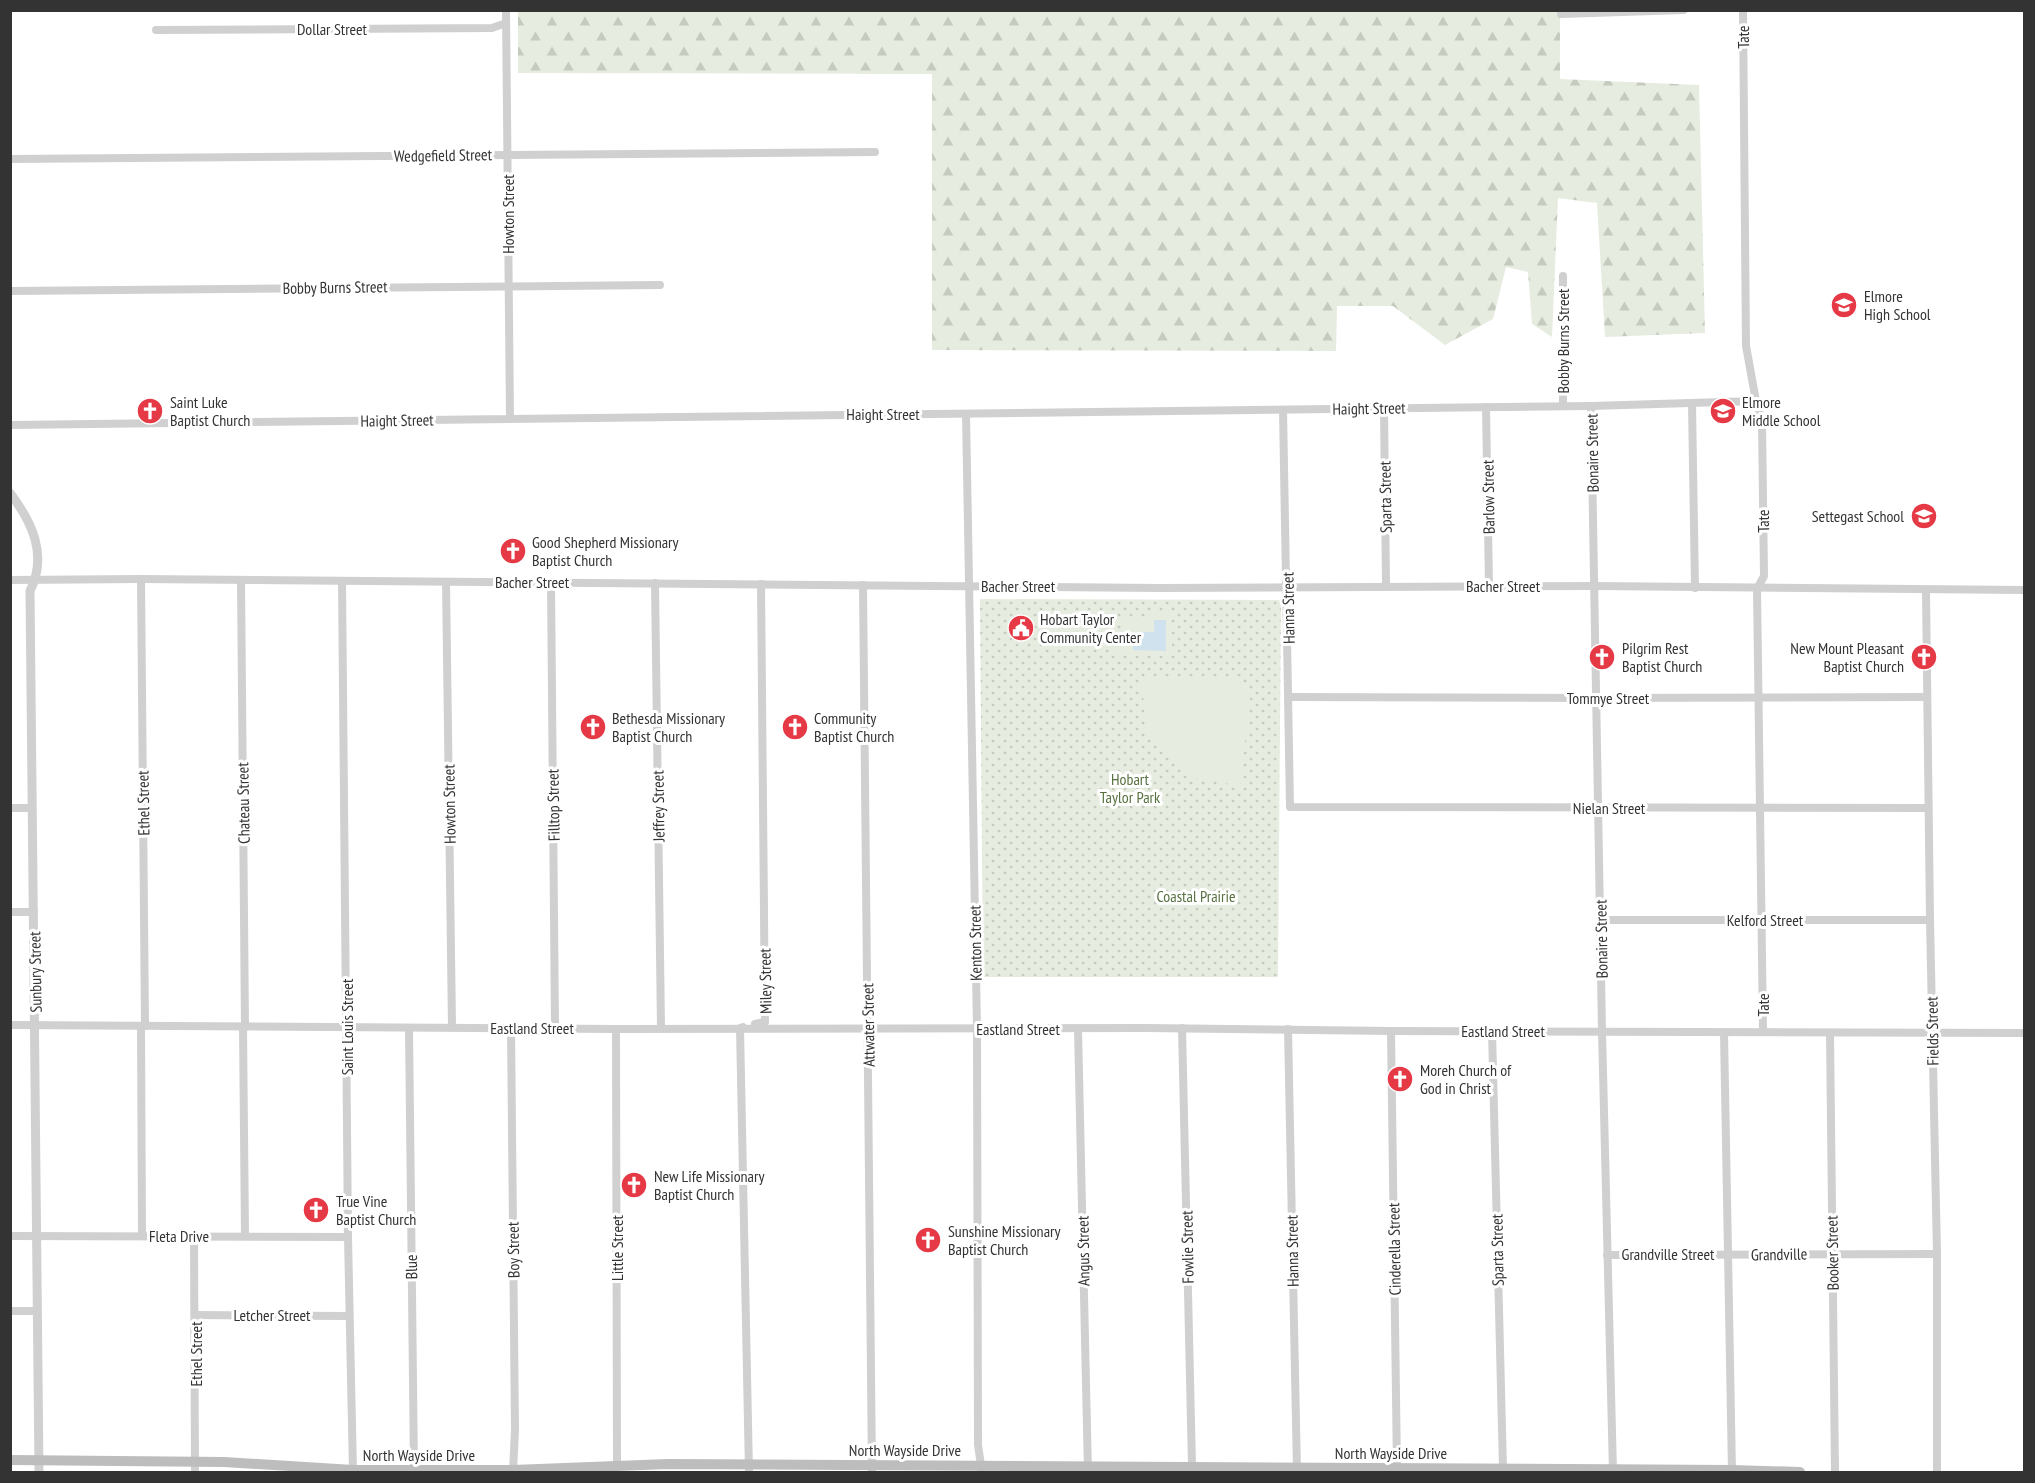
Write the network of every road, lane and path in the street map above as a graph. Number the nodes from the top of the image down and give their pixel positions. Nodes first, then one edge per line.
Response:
1 (506, 10) edge
2 (1684, 10) edge
3 (1743, 10) edge
4 (1561, 14) dead end
5 (506, 23) junction
6 (156, 30) dead end
7 (875, 152) dead end
8 (508, 154) junction
9 (10, 159) edge
10 (1563, 276) dead end
11 (507, 285) junction
12 (660, 285) dead end
13 (10, 291) edge
14 (1756, 401) junction
15 (1692, 404) junction
16 (1563, 406) junction
17 (1591, 406) junction
18 (1486, 407) junction
19 (1384, 408) junction
20 (1283, 410) junction
21 (966, 414) junction
22 (510, 418) junction
23 (10, 425) edge
24 (10, 493) edge
25 (141, 579) junction
26 (10, 580) edge
27 (241, 580) junction
28 (35, 581) junction
29 (342, 581) junction
30 (446, 582) junction
31 (551, 582) junction
32 (655, 583) junction
33 (760, 584) junction
34 (863, 585) junction
35 (969, 585) junction
36 (1386, 586) junction
37 (1489, 586) junction
38 (1595, 586) junction
39 (1287, 587) junction
40 (1695, 588) junction
41 (1757, 589) junction
42 (1926, 590) junction
43 (2025, 590) edge
44 (1289, 697) junction
45 (1927, 697) junction
46 (1596, 698) junction
47 (1759, 698) junction
48 (1290, 807) joint
49 (10, 808) edge
50 (32, 808) junction
51 (1598, 808) junction
52 (1928, 808) junction
53 (1761, 809) junction
54 (10, 912) edge
55 (34, 912) junction
56 (1600, 920) junction
57 (1762, 920) junction
58 (1930, 920) junction
59 (10, 1025) edge
60 (35, 1025) junction
61 (143, 1026) junction
62 (347, 1026) junction
63 (244, 1027) junction
64 (453, 1027) junction
65 (409, 1028) junction
66 (511, 1028) junction
67 (555, 1028) junction
68 (661, 1028) junction
69 (740, 1028) junction
70 (868, 1028) junction
71 (977, 1028) junction
72 (1182, 1028) junction
73 (616, 1029) junction
74 (1078, 1029) junction
75 (1288, 1029) junction
76 (1391, 1031) junction
77 (1492, 1031) junction
78 (1602, 1031) junction
79 (1763, 1031) junction
80 (1932, 1032) junction
81 (1724, 1033) junction
82 (1830, 1033) junction
83 (2025, 1033) edge
84 (10, 1236) edge
85 (37, 1236) junction
86 (142, 1236) junction
87 (194, 1236) junction
88 (245, 1236) junction
89 (348, 1237) junction
90 (1832, 1253) junction
91 (1729, 1254) junction
92 (1937, 1254) junction
93 (1607, 1255) junction
94 (10, 1311) edge
95 (37, 1311) junction
96 (195, 1315) junction
97 (349, 1316) junction
98 (10, 1460) edge
99 (39, 1461) junction
100 (195, 1467) edge
101 (617, 1467) junction
102 (668, 1468) edge
103 (1397, 1468) junction
104 (1503, 1468) junction
105 (749, 1469) edge
106 (872, 1469) edge
107 (982, 1469) edge
108 (1193, 1469) edge
109 (414, 1470) junction
110 (1088, 1470) edge
111 (1296, 1470) edge
112 (1454, 1470) edge
113 (353, 1471) edge
114 (513, 1471) edge
115 (1613, 1471) edge
116 (1732, 1471) edge
117 (39, 1473) edge
118 (1800, 1473) edge
119 (1835, 1473) edge
120 (1937, 1473) edge

1 - 5 street, Howton Street
2 - 4 street
3 - 14 street, Tate
5 - 6 street, Dollar Street
5 - 8 street, Howton Street
7 - 8 street, Wedgefield Street
8 - 9 street, Wedgefield Street
8 - 11 street, Howton Street
10 - 16 street, Bobby Burns Street
11 - 12 street, Bobby Burns Street
11 - 13 street, Bobby Burns Street
11 - 22 street, Howton Street
14 - 15 street, Haight Street
14 - 41 street, Tate
15 - 17 street, Haight Street
15 - 40 street
16 - 17 street, Haight Street
16 - 18 street, Haight Street
17 - 38 street, Bonaire Street
18 - 19 street, Haight Street
18 - 37 street, Barlow Street
19 - 20 street, Haight Street
19 - 36 street, Sparta Street
20 - 21 street, Haight Street
20 - 39 street, Hanna Street
21 - 22 street, Haight Street
21 - 35 street, Kenton Street
22 - 23 street, Haight Street
24 - 28 street, Sunbury Street
25 - 27 street, Bacher Street
25 - 28 street, Bacher Street
25 - 61 street, Ethel Street
26 - 28 street, Bacher Street
27 - 29 street, Bacher Street
27 - 63 street, Chateau Street
28 - 50 street, Sunbury Street
29 - 30 street, Bacher Street
29 - 62 street, Saint Louis Street
30 - 31 street, Bacher Street
30 - 64 street, Howton Street
31 - 32 street, Bacher Street
31 - 67 street, Filltop Street
32 - 33 street, Bacher Street
32 - 68 street, Jeffrey Street
33 - 34 street, Bacher Street
33 - 69 street, Miley Street
34 - 35 street, Bacher Street
34 - 70 street, Attwater Street
35 - 39 street, Bacher Street
35 - 71 street, Kenton Street
36 - 37 street, Bacher Street
36 - 39 street, Bacher Street
37 - 38 street, Bacher Street
38 - 40 street, Bacher Street
38 - 46 street, Bonaire Street
39 - 44 street, Hanna Street
40 - 41 street, Bacher Street
41 - 42 street, Bacher Street
41 - 47 street, Tate
42 - 43 street, Bacher Street
42 - 45 street, Fields Street
44 - 46 street, Tommye Street
44 - 48 street, Hanna Street
45 - 47 street, Tommye Street
45 - 52 street, Fields Street
46 - 47 street, Tommye Street
46 - 51 street, Bonaire Street
47 - 53 street, Tate
48 - 51 street, Nielan Street
49 - 50 street
50 - 55 street, Sunbury Street
51 - 53 street, Nielan Street
51 - 56 street, Bonaire Street
52 - 53 street, Nielan Street
52 - 58 street, Fields Street
53 - 57 street, Tate
54 - 55 street
55 - 60 street, Sunbury Street
56 - 57 street, Kelford Street
56 - 78 street, Bonaire Street
57 - 58 street, Kelford Street
57 - 79 street, Tate
58 - 80 street, Fields Street
59 - 60 street, Eastland Street
60 - 61 street, Eastland Street
60 - 85 street, Sunbury Street
61 - 63 street, Eastland Street
61 - 86 street, Ethel Street
62 - 63 street, Eastland Street
62 - 65 street, Eastland Street
62 - 89 street, Saint Louis Street
63 - 88 street, Chateau Street
64 - 65 street, Eastland Street
64 - 66 street, Eastland Street
65 - 109 street, Blue
66 - 67 street, Eastland Street
66 - 114 street, Boy Street
67 - 73 street, Eastland Street
68 - 69 street, Eastland Street
68 - 73 street, Eastland Street
69 - 70 street, Eastland Street
69 - 105 street, Miley Street
70 - 71 street, Eastland Street
70 - 106 street, Attwater Street
71 - 74 street, Eastland Street
71 - 107 street, Kenton Street
72 - 74 street, Eastland Street
72 - 75 street, Eastland Street
72 - 108 street, Fowlie Street
73 - 101 street, Little Street
74 - 110 street, Angus Street
75 - 76 street, Eastland Street
75 - 111 street, Hanna Street
76 - 77 street, Eastland Street
76 - 103 street, Cinderella Street
77 - 78 street, Eastland Street
77 - 104 street, Sparta Street
78 - 81 street, Eastland Street
78 - 93 street, Bonaire Street
79 - 81 street, Eastland Street
79 - 82 street, Eastland Street
80 - 82 street, Eastland Street
80 - 83 street, Eastland Street
80 - 92 street, Fields Street
81 - 91 street
82 - 90 street, Booker Street
84 - 85 street, Fleta Drive
85 - 86 street, Fleta Drive
85 - 95 street, Sunbury Street
86 - 87 street, Fleta Drive
87 - 88 street, Fleta Drive
87 - 96 street, Ethel Street
88 - 89 street, Fleta Drive
89 - 97 street, Saint Louis Street
90 - 91 street, Grandville
90 - 92 street, Grandville
90 - 119 street, Booker Street
91 - 93 street, Grandville Street
91 - 116 street
92 - 120 street, Fields Street
93 - 115 street, Bonaire Street
94 - 95 street
95 - 99 street, Sunbury Street
96 - 97 street, Letcher Street
96 - 100 street, Ethel Street
97 - 113 street, Saint Louis Street
98 - 99 main road, North Wayside Drive
99 - 100 main road, North Wayside Drive
99 - 117 street, Sunbury Street
100 - 113 main road, North Wayside Drive
101 - 102 main road, North Wayside Drive
101 - 114 main road, North Wayside Drive
102 - 105 main road, North Wayside Drive
103 - 111 main road, North Wayside Drive
103 - 112 main road, North Wayside Drive
104 - 112 main road, North Wayside Drive
104 - 115 main road, North Wayside Drive
105 - 106 main road, North Wayside Drive
106 - 107 main road, North Wayside Drive
107 - 110 main road, North Wayside Drive
108 - 110 main road, North Wayside Drive
108 - 111 main road, North Wayside Drive
109 - 113 main road, North Wayside Drive
109 - 114 main road, North Wayside Drive
115 - 116 main road, North Wayside Drive
116 - 118 main road, North Wayside Drive

